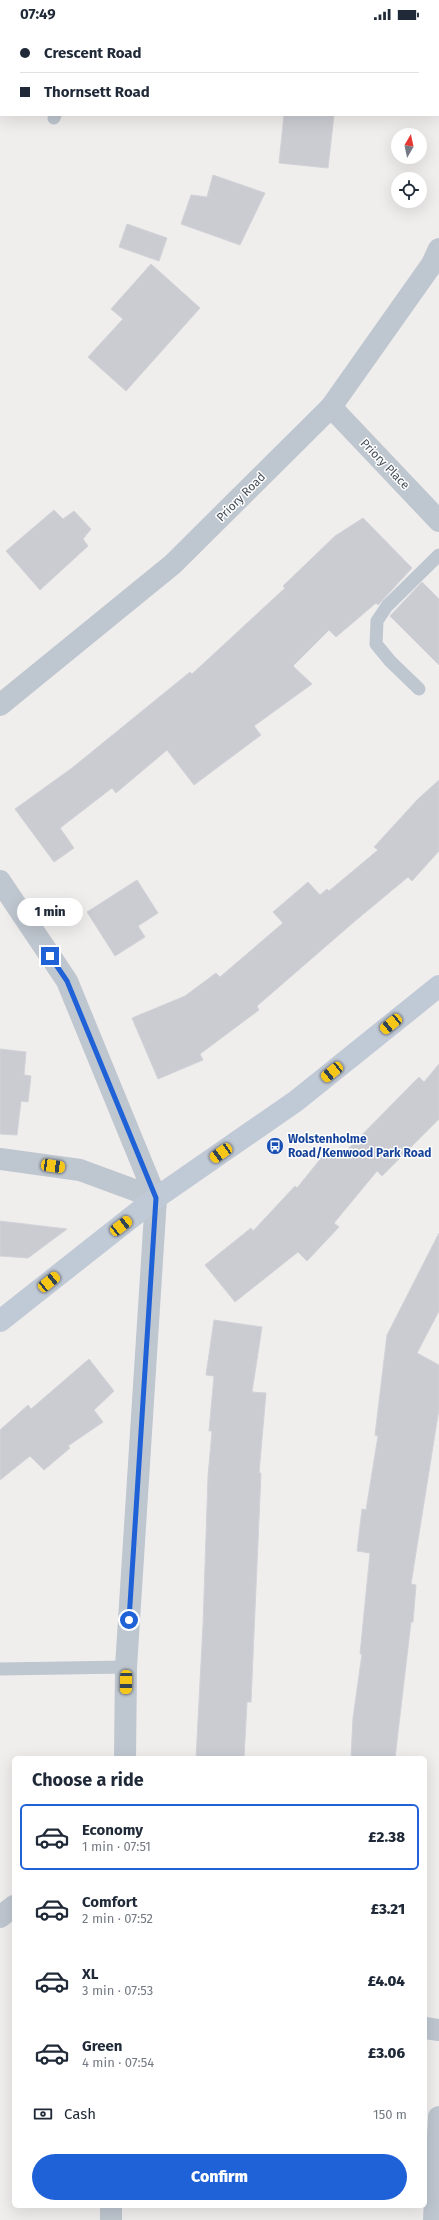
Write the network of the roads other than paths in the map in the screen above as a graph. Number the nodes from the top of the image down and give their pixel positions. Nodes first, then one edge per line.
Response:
1 (439, 249) edge
2 (331, 407) junction
3 (439, 521) edge
4 (439, 555) edge
5 (420, 689) dead end
6 (0, 705) edge
7 (0, 881) edge
8 (439, 986) edge
9 (0, 1159) edge
10 (156, 1198) junction
11 (0, 1321) edge
12 (126, 1667) junction
13 (0, 1669) edge
14 (125, 1756) edge
15 (12, 1908) edge
16 (0, 1917) edge
17 (427, 2028) edge
18 (439, 2030) edge
19 (439, 2117) edge
20 (111, 2208) edge
21 (111, 2220) edge
22 (434, 2220) edge

1 - 2 street, Priory Road
2 - 3 street, Priory Place
2 - 6 street, Priory Road
4 - 5 lane
7 - 10 street
8 - 10 street
9 - 10 street
10 - 11 street
10 - 12 street
12 - 13 lane
12 - 14 street
15 - 16 street
17 - 18 street
19 - 22 street
20 - 21 street

